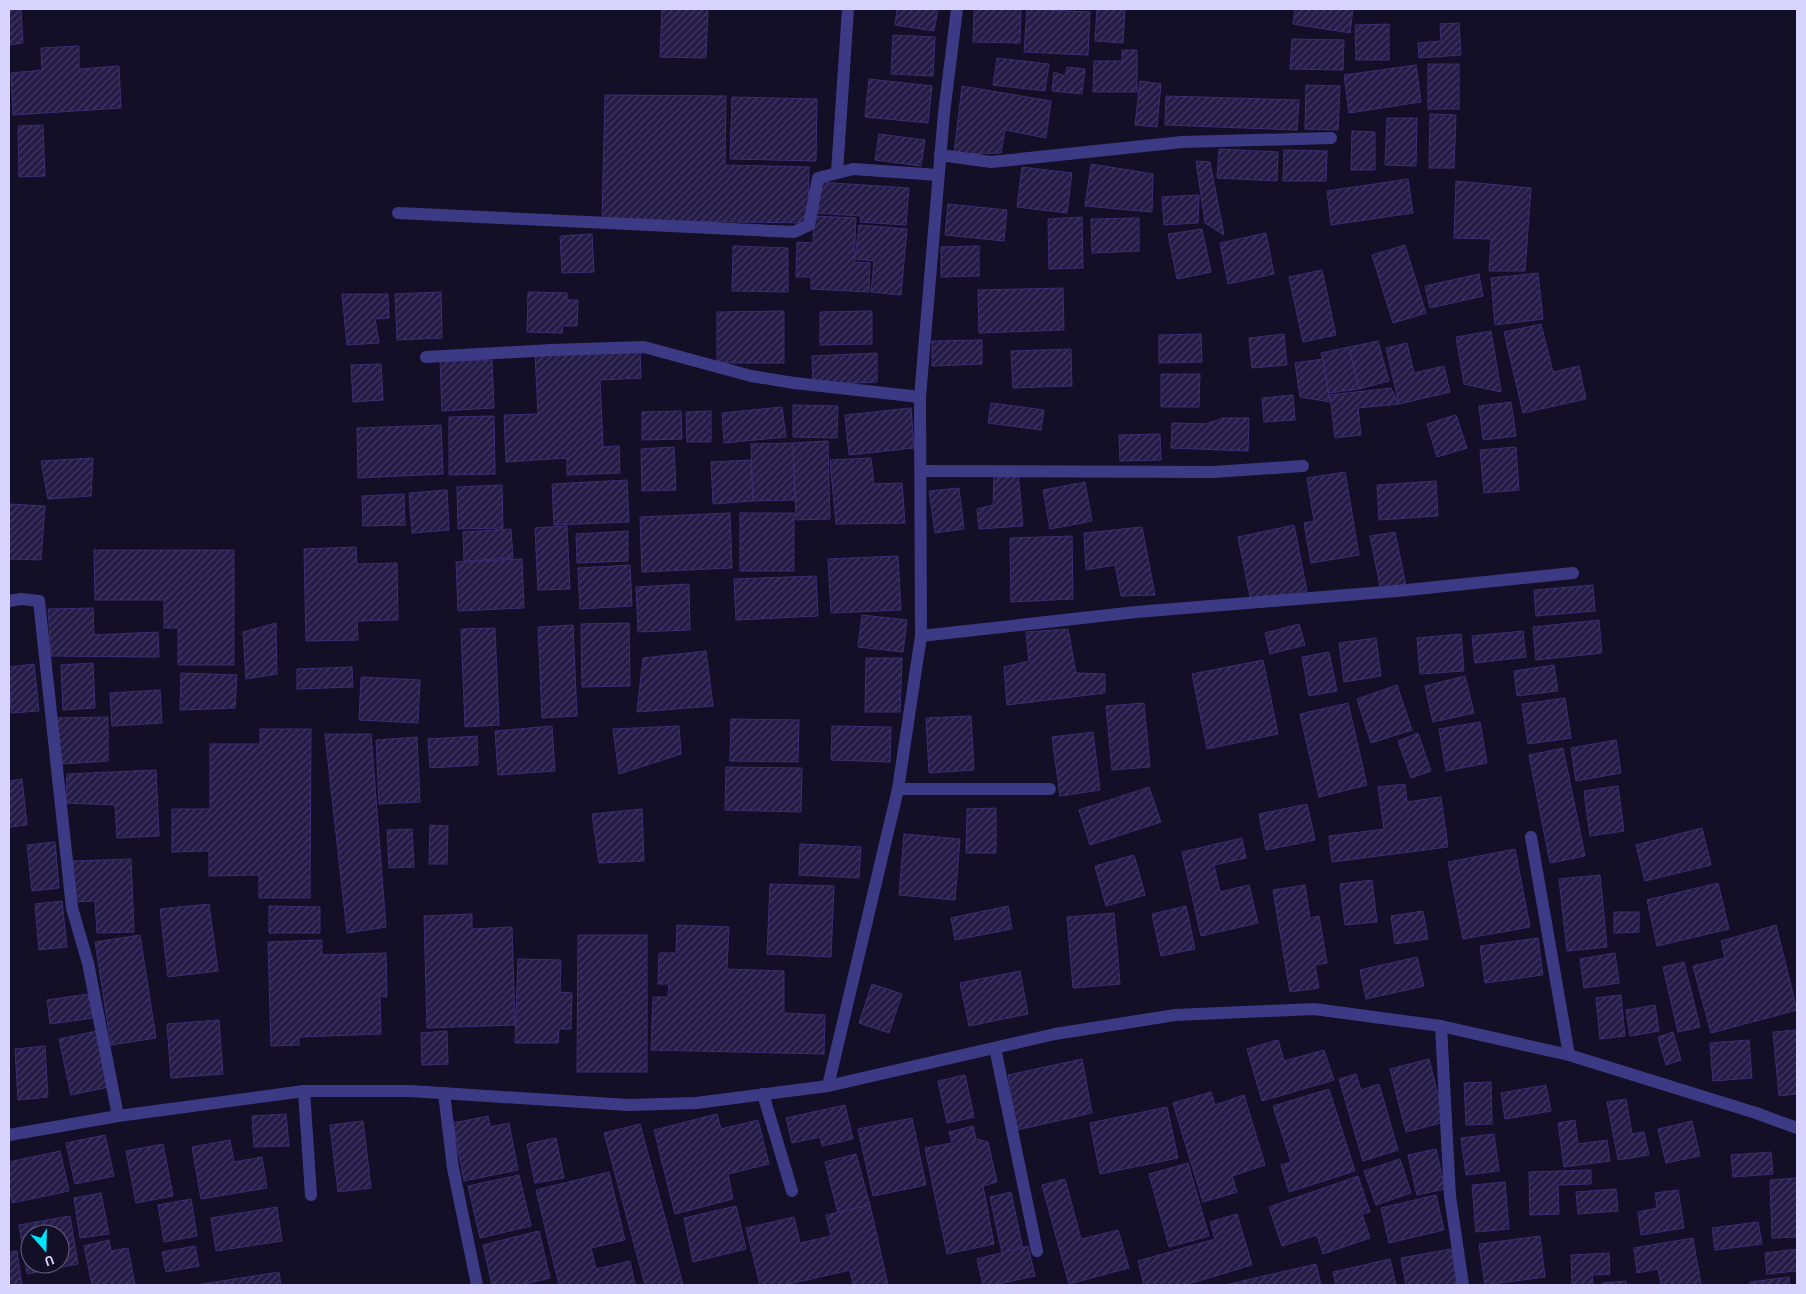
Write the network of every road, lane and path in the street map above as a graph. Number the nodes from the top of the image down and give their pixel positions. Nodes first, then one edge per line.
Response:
1 (848, 9) edge
2 (956, 9) edge
3 (1330, 138) dead end
4 (940, 155) junction
5 (837, 172) junction
6 (938, 175) junction
7 (398, 214) dead end
8 (426, 358) dead end
9 (920, 397) junction
10 (1303, 466) dead end
11 (921, 471) junction
12 (1573, 573) dead end
13 (9, 601) edge
14 (921, 636) junction
15 (898, 789) junction
16 (1050, 790) dead end
17 (1531, 837) dead end
18 (1441, 1026) junction
19 (995, 1048) junction
20 (1569, 1055) junction
21 (828, 1086) junction
22 (304, 1091) junction
23 (444, 1093) junction
24 (763, 1094) junction
25 (118, 1116) junction
26 (1797, 1128) edge
27 (9, 1135) edge
28 (792, 1191) dead end
29 (311, 1195) dead end
30 (1037, 1251) dead end
31 (477, 1285) edge
32 (1464, 1285) edge

1 - 5 street
2 - 4 street
3 - 4 street
4 - 6 street
5 - 6 street
5 - 7 street
6 - 9 street
8 - 9 street
9 - 11 street
10 - 11 street
11 - 14 street
12 - 14 street
13 - 25 street
14 - 15 street
15 - 16 street
15 - 21 street
17 - 20 street
18 - 19 street
18 - 20 street
18 - 32 street
19 - 21 street
19 - 30 street
20 - 26 street
21 - 24 street
22 - 23 street
22 - 25 street
22 - 29 street
23 - 24 street
23 - 31 street
24 - 28 street
25 - 27 street

